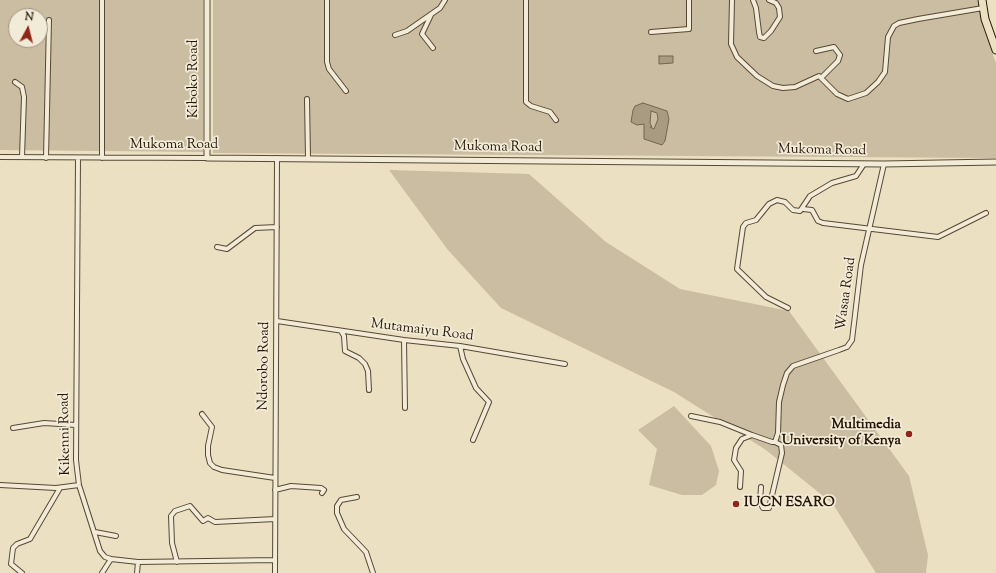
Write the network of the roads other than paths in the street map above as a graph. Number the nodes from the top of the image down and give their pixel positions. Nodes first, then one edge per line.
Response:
1 (102, 0) edge
2 (208, 0) edge
3 (326, 0) edge
4 (444, 0) edge
5 (526, 0) edge
6 (689, 0) edge
7 (732, 0) edge
8 (753, 0) edge
9 (769, 0) edge
10 (982, 4) edge
11 (432, 13) junction
12 (49, 20) dead end
13 (651, 32) dead end
14 (394, 35) dead end
15 (433, 48) dead end
16 (996, 50) edge
17 (816, 51) dead end
18 (822, 77) junction
19 (15, 82) dead end
20 (346, 92) dead end
21 (307, 99) dead end
22 (556, 120) dead end
23 (0, 157) edge
24 (22, 157) junction
25 (46, 158) junction
26 (78, 158) junction
27 (102, 158) junction
28 (208, 158) junction
29 (277, 158) junction
30 (308, 158) junction
31 (996, 162) edge
32 (864, 164) junction
33 (884, 164) junction
34 (803, 209) junction
35 (986, 213) dead end
36 (277, 227) junction
37 (868, 229) junction
38 (217, 247) dead end
39 (788, 308) dead end
40 (277, 321) junction
41 (341, 331) junction
42 (404, 340) junction
43 (460, 346) junction
44 (565, 364) dead end
45 (369, 390) dead end
46 (405, 408) dead end
47 (202, 414) dead end
48 (692, 416) dead end
49 (76, 425) junction
50 (13, 428) dead end
51 (752, 435) junction
52 (473, 440) dead end
53 (775, 442) junction
54 (275, 478) junction
55 (0, 485) edge
56 (79, 485) junction
57 (740, 487) dead end
58 (761, 487) dead end
59 (60, 488) junction
60 (275, 490) junction
61 (322, 493) dead end
62 (357, 498) dead end
63 (275, 519) junction
64 (94, 532) junction
65 (116, 536) dead end
66 (110, 559) junction
67 (275, 560) junction
68 (138, 562) junction
69 (177, 562) junction
70 (22, 573) edge
71 (102, 573) edge
72 (137, 573) edge
73 (275, 573) edge
74 (373, 573) edge

1 - 27 street
2 - 28 street, Kiboko Road
3 - 20 street
4 - 11 street
5 - 22 street
6 - 13 street
7 - 18 street
8 - 9 street
10 - 16 highway
10 - 18 street
11 - 14 street
11 - 15 street
12 - 25 street
17 - 18 street
19 - 24 street
21 - 30 street
23 - 24 street, Mukoma Road
24 - 25 street, Mukoma Road
25 - 26 street, Mukoma Road
26 - 27 street, Mukoma Road
26 - 49 street, Kikenni Road
27 - 28 street, Mukoma Road
28 - 29 street, Mukoma Road
29 - 30 street, Mukoma Road
29 - 36 street, Ndorobo Road
30 - 32 street, Mukoma Road
31 - 33 street, Mukoma Road
32 - 33 street, Mukoma Road
32 - 34 street
33 - 37 street, Wasaa Road
34 - 37 street
34 - 39 street
35 - 37 street
36 - 38 street
36 - 40 street, Ndorobo Road
37 - 53 street, Wasaa Road
40 - 41 street, Mutamaiyu Road
40 - 54 street, Ndorobo Road
41 - 42 street, Mutamaiyu Road
41 - 45 street
42 - 43 street, Mutamaiyu Road
42 - 46 street
43 - 44 street, Mutamaiyu Road
43 - 52 street
47 - 54 street
48 - 51 street
49 - 50 street
49 - 56 street, Kikenni Road
51 - 53 street
51 - 57 street
53 - 58 street
54 - 60 street, Ndorobo Road
55 - 59 street
56 - 59 street
56 - 64 street, Kikenni Road
59 - 70 street
60 - 61 street
60 - 63 street, Ndorobo Road
62 - 74 street
63 - 67 street, Ndorobo Road
63 - 69 street
64 - 65 street
64 - 66 street, Kikenni Road
66 - 68 street
66 - 71 street
67 - 69 street
67 - 73 street, Ndorobo Road
68 - 69 street
68 - 72 street

